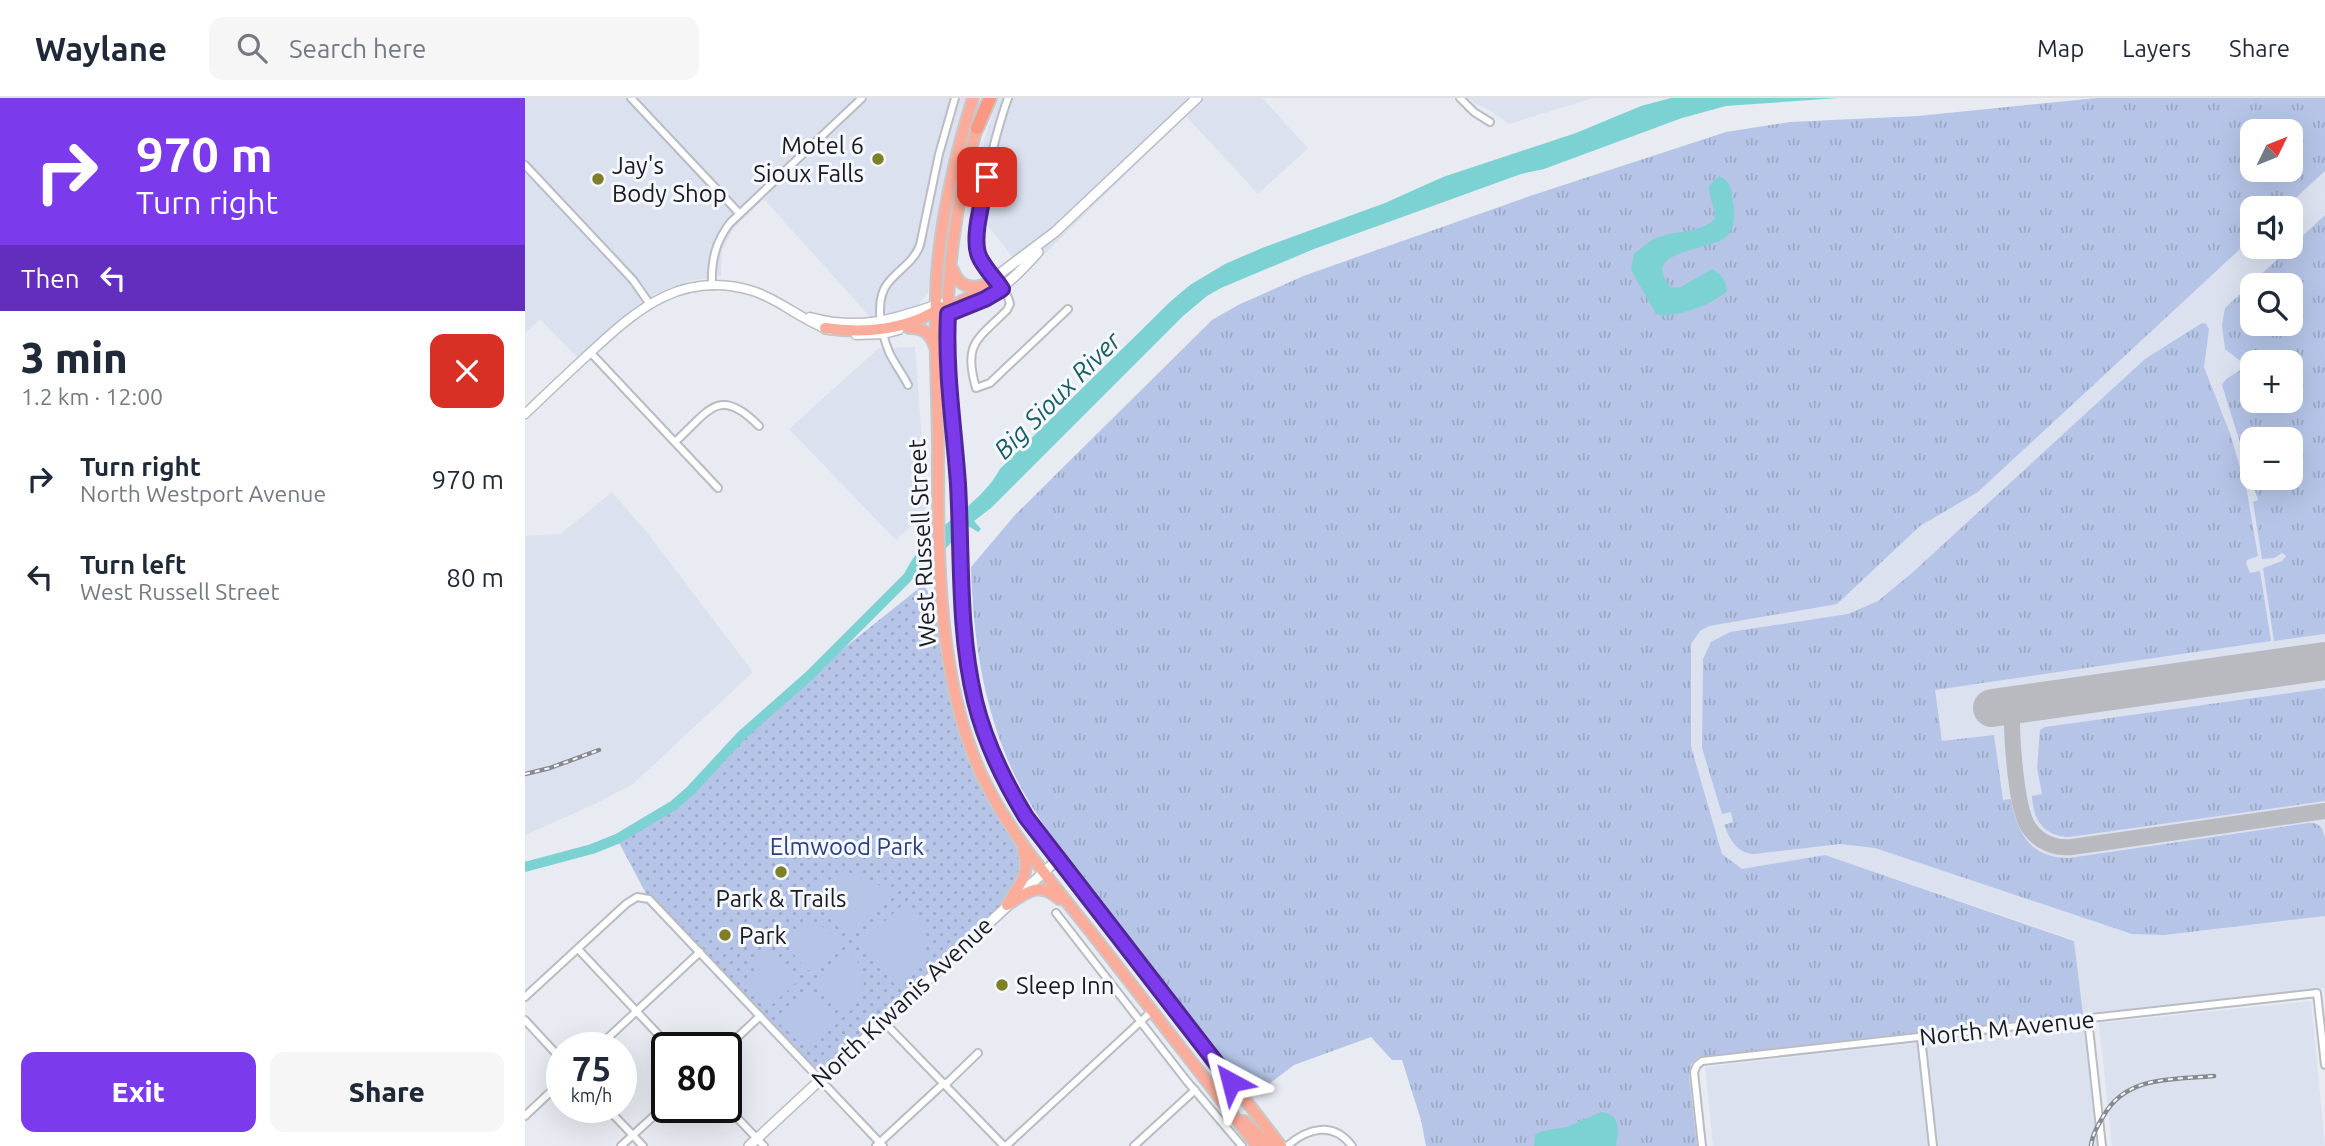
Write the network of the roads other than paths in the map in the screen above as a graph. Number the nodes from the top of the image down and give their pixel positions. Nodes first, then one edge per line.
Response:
1 (631, 98) edge
2 (955, 98) edge
3 (973, 98) edge
4 (988, 98) edge
5 (1007, 98) edge
6 (1197, 98) edge
7 (1460, 98) edge
8 (857, 99) edge
9 (1490, 122) dead end
10 (977, 128) joint
11 (525, 165) edge
12 (739, 214) junction
13 (1055, 232) junction
14 (952, 265) junction
15 (991, 282) junction
16 (712, 286) junction
17 (1002, 289) junction
18 (649, 303) junction
19 (942, 309) junction
20 (1067, 309) dead end
21 (797, 314) junction
22 (825, 328) joint
23 (883, 328) junction
24 (909, 328) junction
25 (590, 352) junction
26 (936, 359) junction
27 (908, 385) dead end
28 (525, 414) edge
29 (759, 426) dead end
30 (675, 442) junction
31 (718, 488) dead end
32 (1013, 830) junction
33 (1057, 860) junction
34 (1043, 871) junction
35 (1007, 905) junction
36 (1056, 913) dead end
37 (1086, 927) junction
38 (578, 949) junction
39 (700, 952) junction
40 (525, 997) edge
41 (1152, 1011) junction
42 (637, 1013) junction
43 (760, 1016) junction
44 (2088, 1019) junction
45 (525, 1020) edge
46 (883, 1021) junction
47 (1140, 1021) junction
48 (615, 1032) edge
49 (655, 1032) edge
50 (742, 1033) edge
51 (1921, 1037) junction
52 (546, 1043) edge
53 (978, 1054) dead end
54 (2325, 1065) edge
55 (820, 1080) junction
56 (944, 1084) junction
57 (1195, 1090) junction
58 (1217, 1094) junction
59 (546, 1096) edge
60 (525, 1116) edge
61 (651, 1118) edge
62 (621, 1123) edge
63 (739, 1123) edge
64 (632, 1135) junction
65 (756, 1144) edge
66 (880, 1145) edge
67 (621, 1146) edge
68 (642, 1146) edge
69 (1005, 1146) edge
70 (1134, 1146) edge
71 (1242, 1146) edge
72 (1257, 1146) edge
73 (1274, 1146) edge
74 (1281, 1146) edge
75 (1287, 1146) edge
76 (1352, 1146) edge
77 (1702, 1146) edge
78 (1933, 1146) edge
79 (2102, 1146) edge

1 - 12 street
2 - 23 street
3 - 19 highway, West Russell Street
4 - 10 highway
5 - 15 street
6 - 13 main road
7 - 9 street
8 - 12 street
10 - 14 highway, West Russell Street
11 - 18 street
12 - 16 street
13 - 15 main road
13 - 17 main road
14 - 15 highway
14 - 19 highway, West Russell Street
15 - 17 street
15 - 19 highway
16 - 18 street
16 - 21 street
17 - 19 main road
17 - 20 street
18 - 25 street
19 - 23 highway
19 - 24 street
19 - 26 highway, West Russell Street
19 - 33 highway, West Russell Street
21 - 22 street
21 - 23 street
22 - 23 highway
23 - 24 street
23 - 27 street
24 - 26 highway
25 - 28 street
25 - 30 street
26 - 32 highway, West Russell Street
29 - 30 street
30 - 31 street
32 - 34 highway, West Russell Street
32 - 35 highway
33 - 34 main road, North Kiwanis Avenue
33 - 74 highway, West Russell Street
34 - 35 main road, North Kiwanis Avenue
34 - 37 highway, West Russell Street
35 - 37 highway
35 - 46 main road, North Kiwanis Avenue
36 - 47 street
37 - 41 highway, West Russell Street
38 - 39 street
38 - 40 street
38 - 42 street
39 - 42 street
39 - 43 street
41 - 47 street
41 - 58 highway, West Russell Street
42 - 48 street
42 - 49 street
43 - 50 street
43 - 55 street
44 - 51 street, North M Avenue
44 - 54 street, North M Avenue
44 - 79 street
45 - 52 street
46 - 55 main road, North Kiwanis Avenue
46 - 56 street
47 - 57 street
47 - 69 street
51 - 77 street, North M Avenue
51 - 78 street
53 - 56 street
55 - 65 main road, North Kiwanis Avenue
55 - 66 street
56 - 66 street
56 - 69 street
57 - 70 street
57 - 71 street
58 - 72 highway, West Russell Street
58 - 73 highway
59 - 60 street
61 - 64 street
62 - 64 street
63 - 65 street
64 - 67 street
64 - 68 street
75 - 76 street

